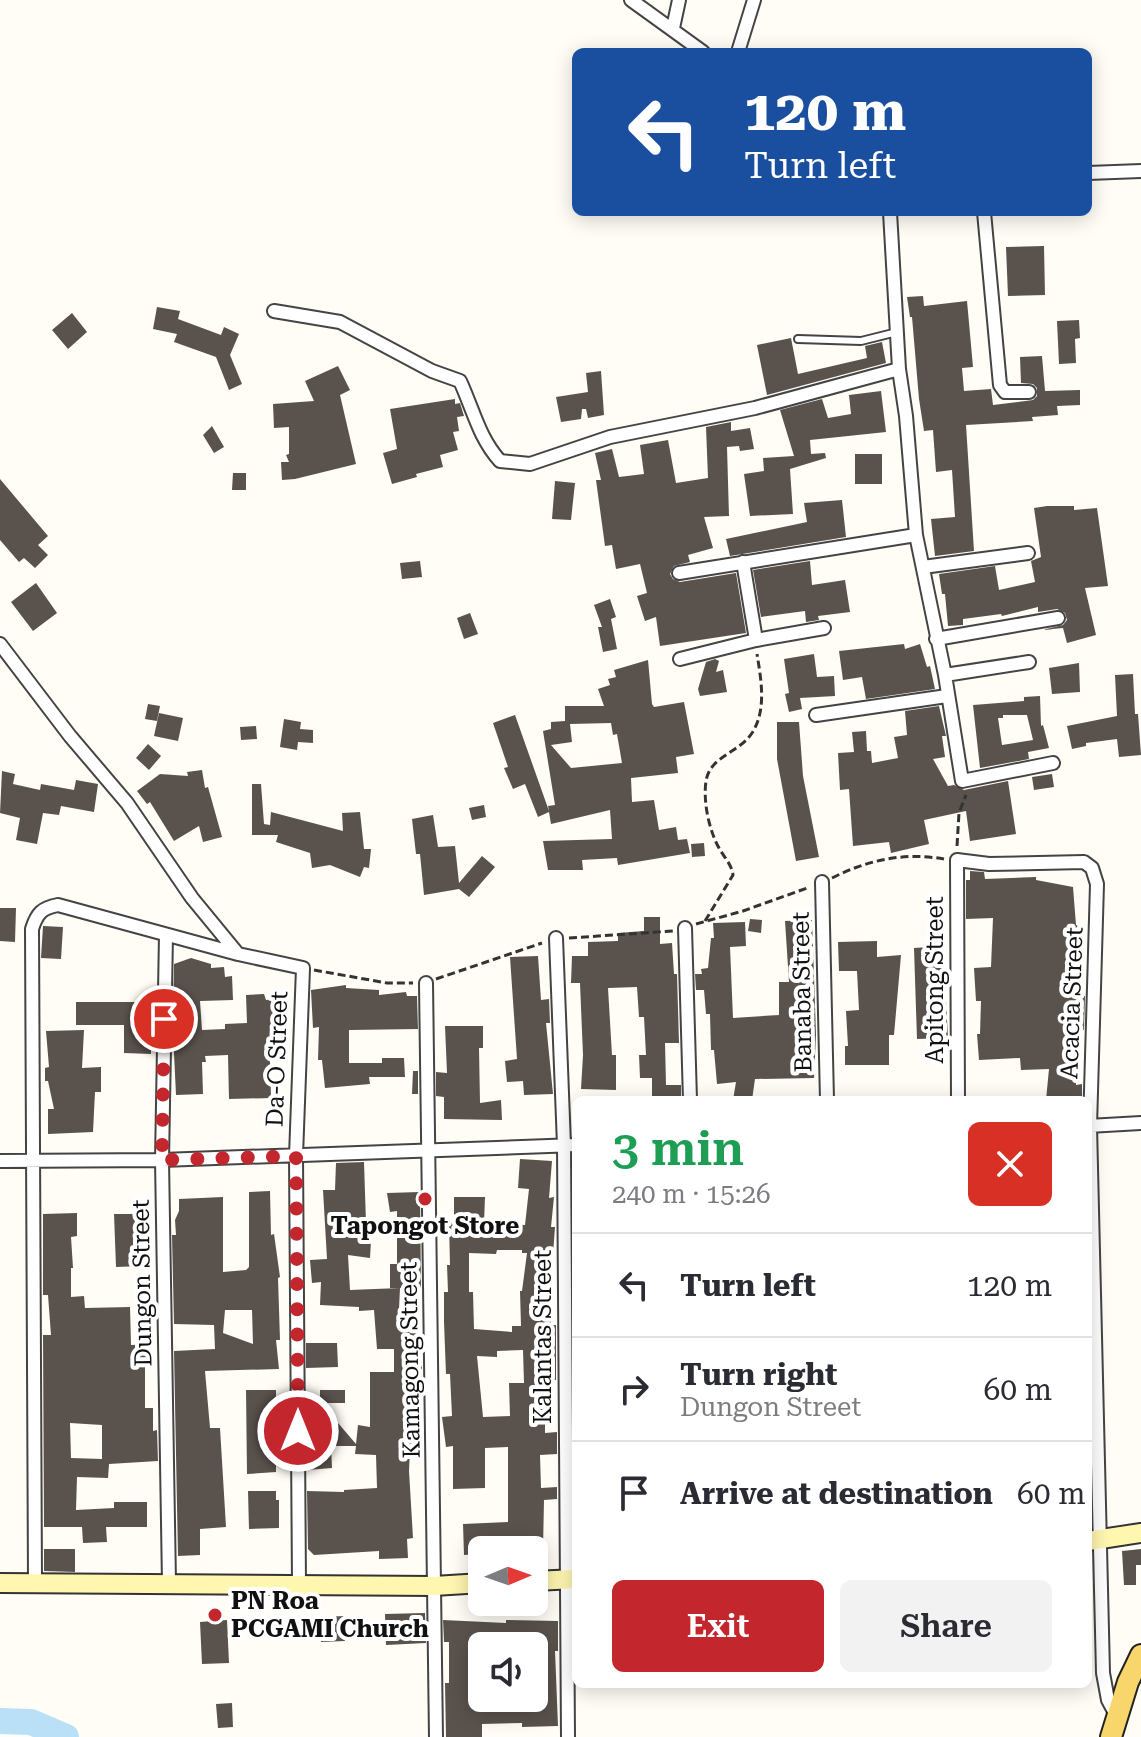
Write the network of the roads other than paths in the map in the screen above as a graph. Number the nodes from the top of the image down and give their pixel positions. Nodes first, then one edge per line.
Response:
1 (631, 0) edge
2 (679, 0) edge
3 (754, 0) edge
4 (673, 28) junction
5 (698, 48) edge
6 (739, 48) edge
7 (1141, 171) edge
8 (1092, 173) edge
9 (890, 216) edge
10 (984, 216) edge
11 (274, 311) dead end
12 (897, 332) junction
13 (798, 339) dead end
14 (899, 369) junction
15 (1029, 392) dead end
16 (916, 535) junction
17 (1028, 553) dead end
18 (743, 562) junction
19 (923, 567) junction
20 (679, 573) dead end
21 (1058, 618) dead end
22 (824, 628) dead end
23 (936, 639) junction
24 (756, 640) junction
25 (0, 644) edge
26 (680, 659) dead end
27 (1029, 662) dead end
28 (945, 675) junction
29 (947, 696) junction
30 (816, 715) dead end
31 (1053, 763) dead end
32 (1092, 868) joint
33 (822, 882) road end
34 (685, 928) road end
35 (166, 935) junction
36 (556, 938) road end
37 (238, 954) junction
38 (426, 983) road end
39 (690, 1096) edge
40 (827, 1096) edge
41 (958, 1096) edge
42 (1090, 1096) edge
43 (1141, 1123) edge
44 (1092, 1126) edge
45 (570, 1145) edge
46 (430, 1151) junction
47 (296, 1156) junction
48 (162, 1160) junction
49 (0, 1161) edge
50 (31, 1161) junction
51 (1092, 1436) edge
52 (1141, 1533) edge
53 (1093, 1540) edge
54 (571, 1579) edge
55 (548, 1580) edge
56 (35, 1582) junction
57 (0, 1583) edge
58 (169, 1583) junction
59 (299, 1584) junction
60 (468, 1584) edge
61 (434, 1586) junction
62 (1141, 1655) edge
63 (1116, 1715) junction
64 (436, 1737) edge
65 (568, 1737) edge
66 (1111, 1737) edge

1 - 4 street
2 - 4 street
3 - 6 street
4 - 5 street
7 - 8 street
9 - 12 street
10 - 15 street
11 - 14 street
12 - 13 lane
12 - 14 street
14 - 16 street
16 - 18 street
16 - 19 street
17 - 19 street
18 - 20 street
18 - 24 street
19 - 23 street
21 - 23 street
22 - 24 street
23 - 28 street
24 - 26 street
25 - 37 street
27 - 28 street
28 - 29 street
29 - 30 street
29 - 31 street
32 - 41 street, Apitong Street
32 - 42 street, Acacia Street
33 - 40 street, Banaba Street
34 - 39 street
35 - 37 street
35 - 48 street, Dungon Street
35 - 50 street
36 - 45 street, Kalantas Street
37 - 47 street, Da-O Street
38 - 46 street, Kamagong Street
43 - 44 street
45 - 46 street
45 - 54 street, Kalantas Street
46 - 47 street
46 - 61 street, Kamagong Street
47 - 48 street
47 - 59 street, Da-O Street
48 - 50 street
48 - 58 street, Dungon Street
49 - 50 street
50 - 56 street
51 - 53 street, Acacia Street
52 - 53 street
53 - 63 street, Acacia Street
54 - 55 street
54 - 65 street, Kalantas Street
56 - 57 street
56 - 58 street
58 - 59 street
59 - 61 street
60 - 61 street
61 - 64 street, Kamagong Street
62 - 63 main road
63 - 66 main road

